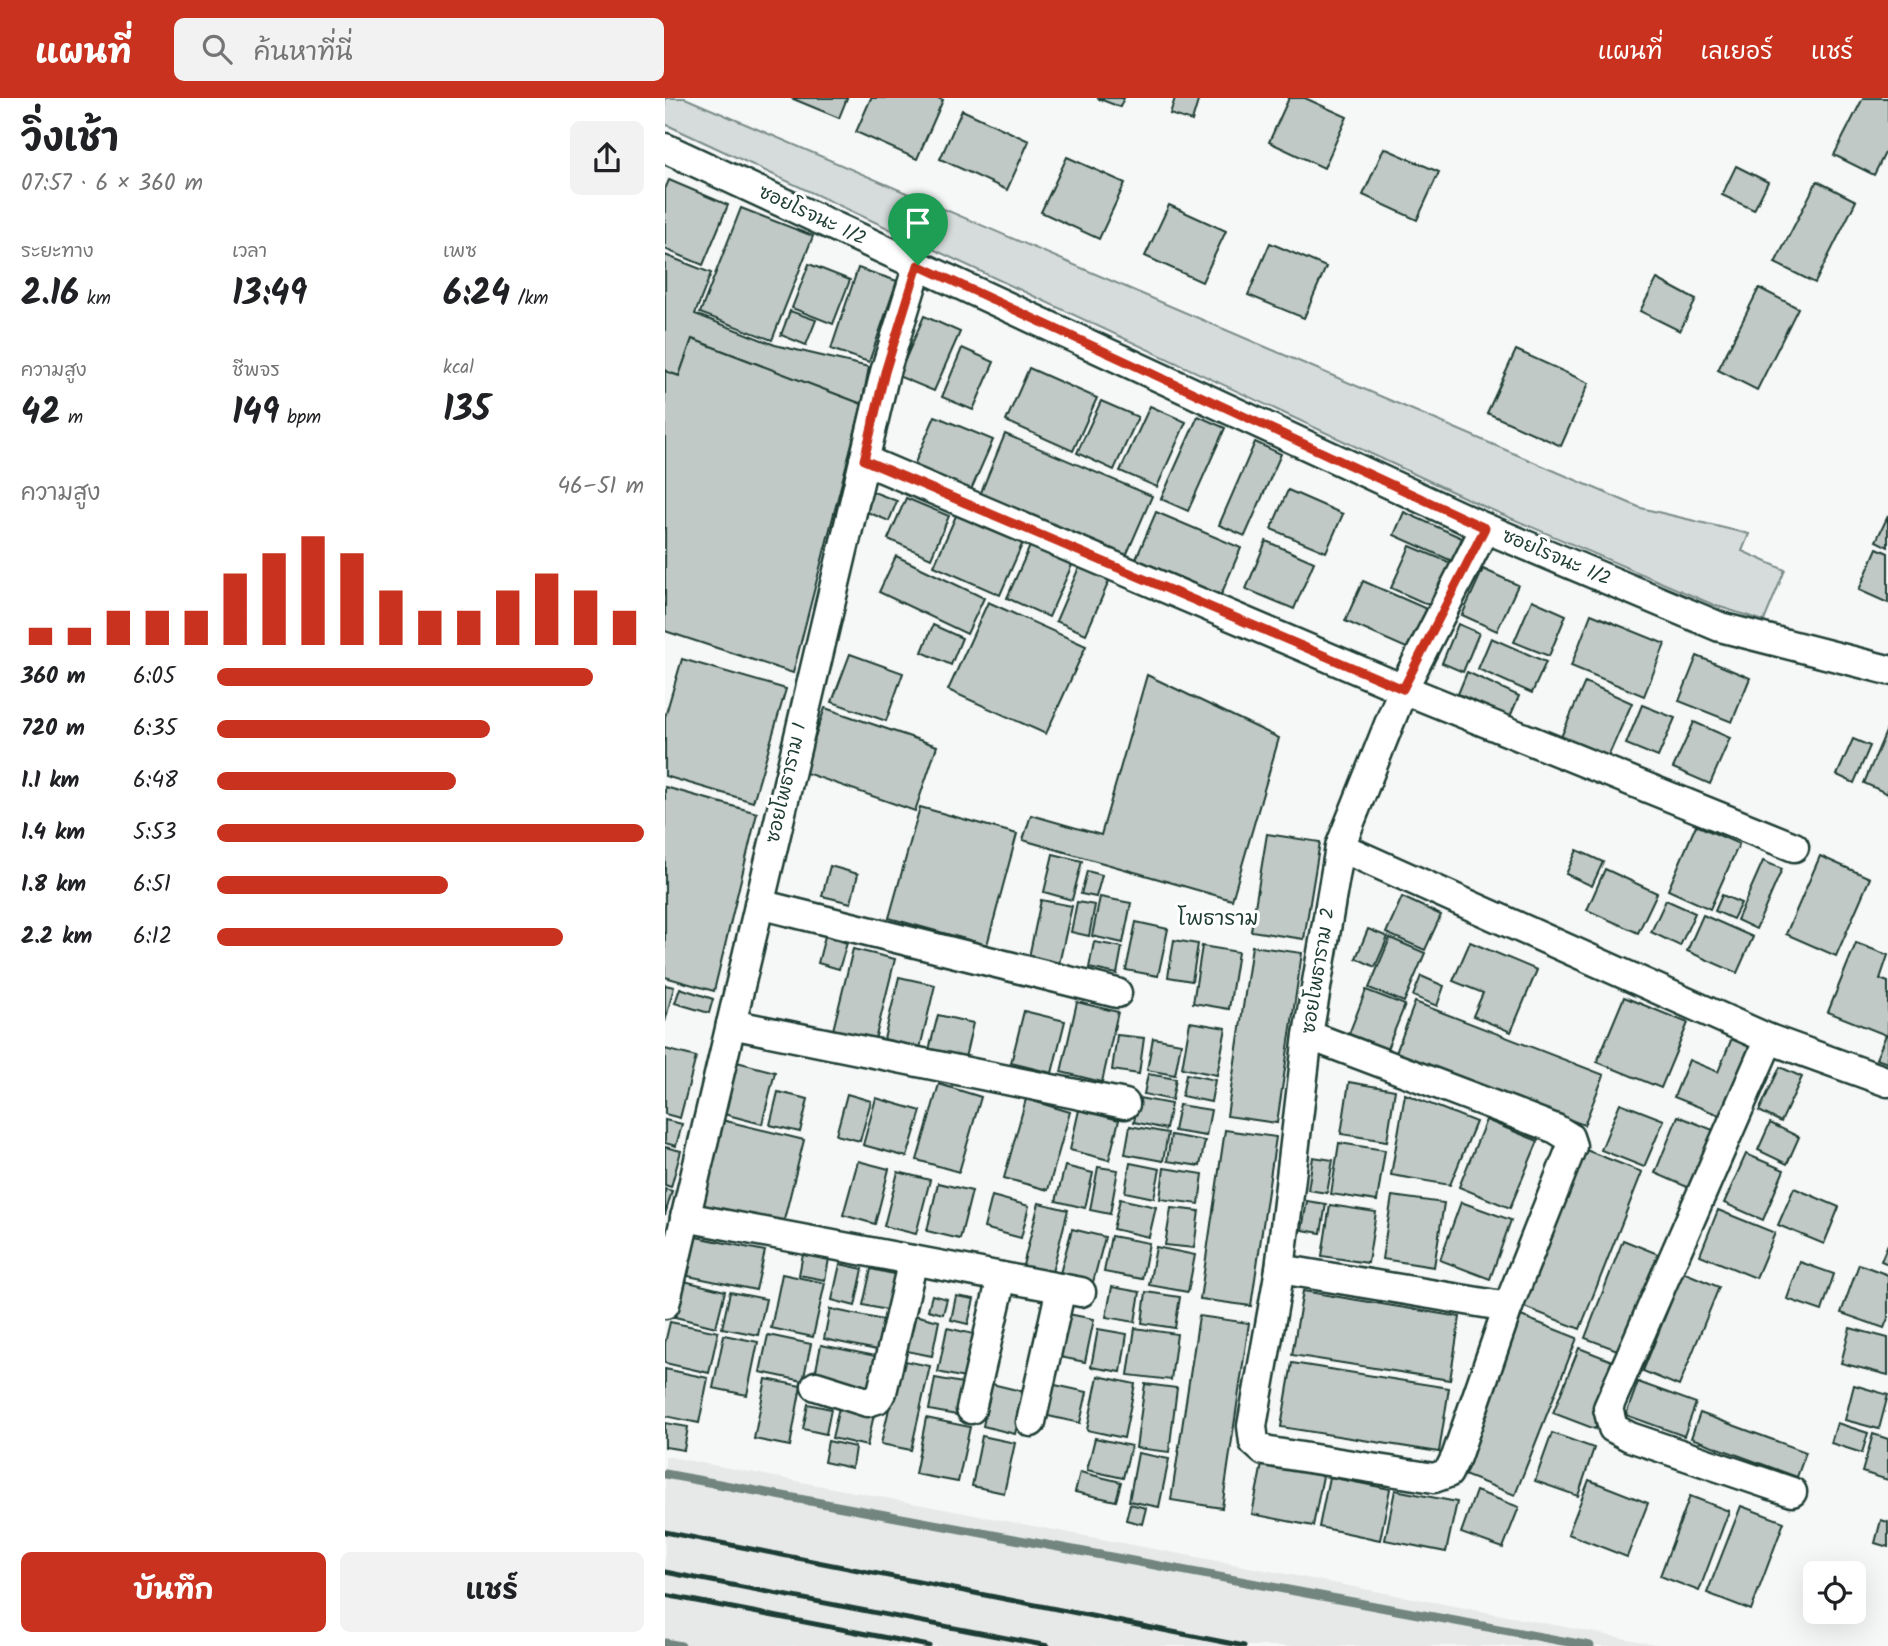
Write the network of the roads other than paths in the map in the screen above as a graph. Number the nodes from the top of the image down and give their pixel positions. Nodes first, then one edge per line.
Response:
1 (665, 148) edge
2 (918, 265) junction
3 (864, 460) junction
4 (1485, 528) junction
5 (1888, 670) edge
6 (1403, 689) junction
7 (1340, 847) junction
8 (1794, 847) dead end
9 (759, 904) junction
10 (1117, 993) dead end
11 (731, 1024) junction
12 (1308, 1035) junction
13 (1769, 1039) junction
14 (1888, 1082) edge
15 (1125, 1104) dead end
16 (685, 1217) junction
17 (913, 1260) junction
18 (1280, 1269) junction
19 (1002, 1278) junction
20 (665, 1304) edge
21 (1508, 1307) junction
22 (816, 1386) dead end
23 (971, 1409) dead end
24 (1031, 1422) dead end
25 (1792, 1492) dead end

1 - 2 street, ซอยโรจนะ 1/2
2 - 3 street, ซอยโพธาราม 1
2 - 4 street, ซอยโรจนะ 1/2
3 - 6 street
3 - 9 street, ซอยโพธาราม 1
4 - 5 street, ซอยโรจนะ 1/2
4 - 6 street, ซอยโพธาราม 2
6 - 7 street, ซอยโพธาราม 2
6 - 8 street
7 - 12 street, ซอยโพธาราม 2
7 - 13 street
9 - 10 street
9 - 11 street, ซอยโพธาราม 1
11 - 15 street
11 - 16 street, ซอยโพธาราม 1
12 - 18 street, ซอยโพธาราม 2
12 - 21 street
13 - 14 street
13 - 25 street
16 - 17 street
16 - 20 street, ซอยโพธาราม 1
17 - 19 street
17 - 22 street
18 - 21 street
18 - 21 street, ซอยโพธาราม 2
19 - 23 street
19 - 24 street

